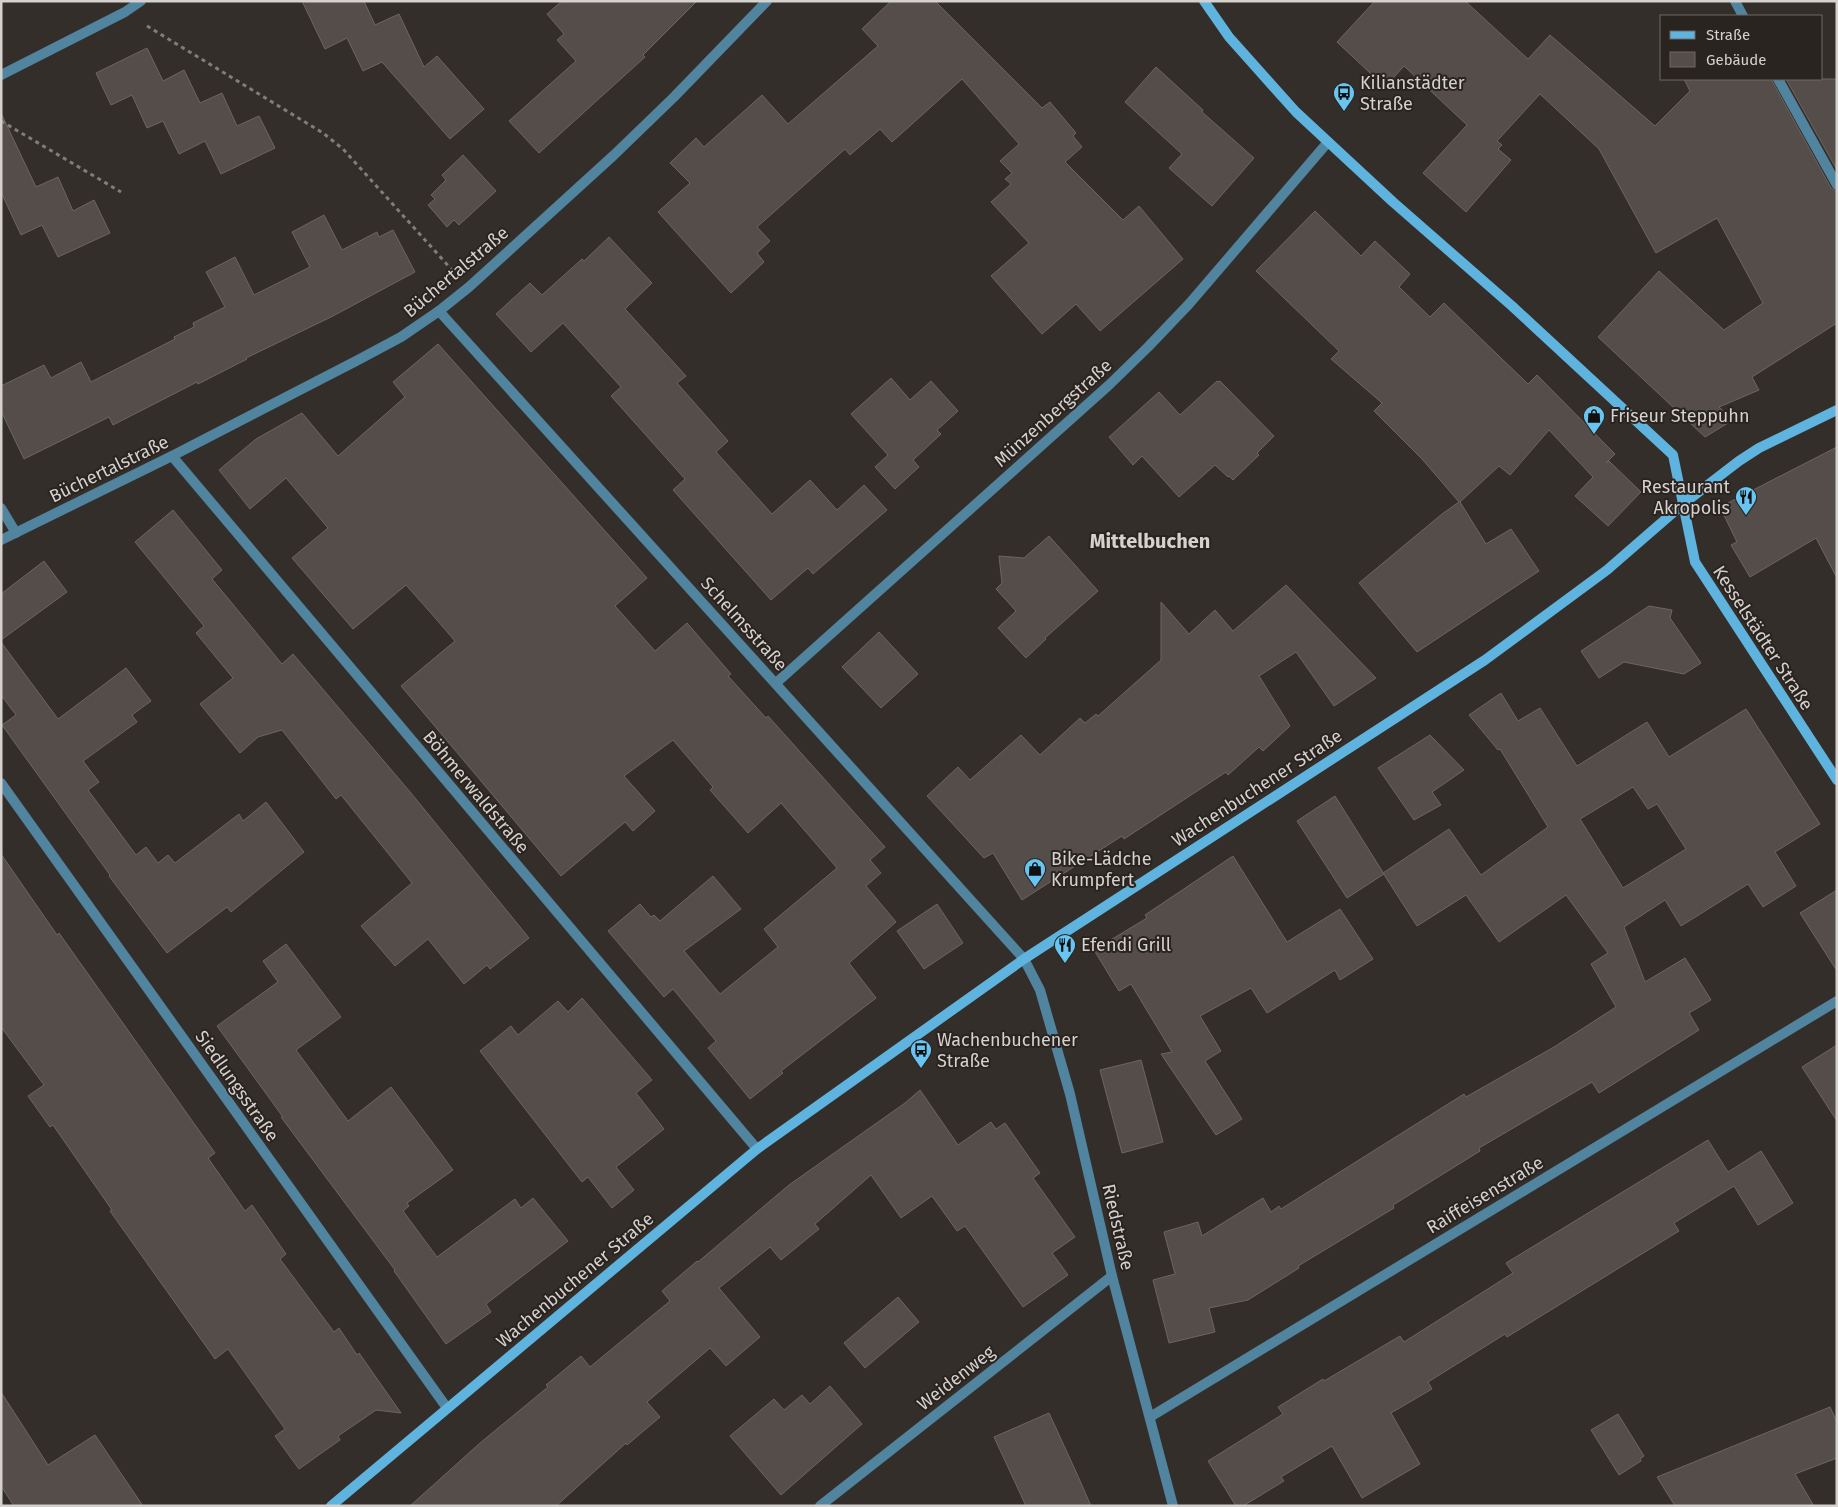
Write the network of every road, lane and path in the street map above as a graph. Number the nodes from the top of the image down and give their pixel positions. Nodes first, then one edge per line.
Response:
1 (141, 1) edge
2 (767, 1) edge
3 (1204, 1) edge
4 (1735, 1) edge
5 (125, 12) junction
6 (1742, 15) edge
7 (1, 75) edge
8 (1779, 80) edge
9 (1, 121) edge
10 (1328, 142) junction
11 (1837, 185) edge
12 (121, 192) dead end
13 (469, 287) junction
14 (439, 311) junction
15 (1837, 410) edge
16 (172, 456) junction
17 (1683, 504) junction
18 (1, 508) edge
19 (16, 533) junction
20 (1, 540) edge
21 (776, 683) junction
22 (1837, 780) edge
23 (1, 783) edge
24 (1024, 959) junction
25 (1837, 1001) edge
26 (757, 1149) junction
27 (1112, 1276) junction
28 (447, 1408) junction
29 (1150, 1417) junction
30 (331, 1506) edge
31 (820, 1506) edge
32 (1173, 1506) edge

1 - 5 street
2 - 13 street, Büchertalstraße
3 - 10 main road
4 - 6 street
5 - 7 street
5 - 13 path
8 - 11 street
9 - 12 path
10 - 17 main road
10 - 21 street, Münzenbergstraße
13 - 14 street, Büchertalstraße
14 - 16 street, Büchertalstraße
14 - 21 street, Schelmsstraße
15 - 17 main road, Wachenbuchener Straße
16 - 19 street, Büchertalstraße
16 - 26 street, Böhmerwaldstraße
17 - 22 main road, Kesselstädter Straße
17 - 24 main road, Wachenbuchener Straße
18 - 19 street
19 - 20 street, Büchertalstraße
21 - 24 street, Schelmsstraße
23 - 28 street, Siedlungsstraße
24 - 26 main road, Wachenbuchener Straße
24 - 27 street, Riedstraße
25 - 29 street, Raiffeisenstraße
26 - 28 main road, Wachenbuchener Straße
27 - 29 street, Riedstraße
27 - 31 street, Weidenweg
28 - 30 main road, Wachenbuchener Straße
29 - 32 street, Riedstraße

